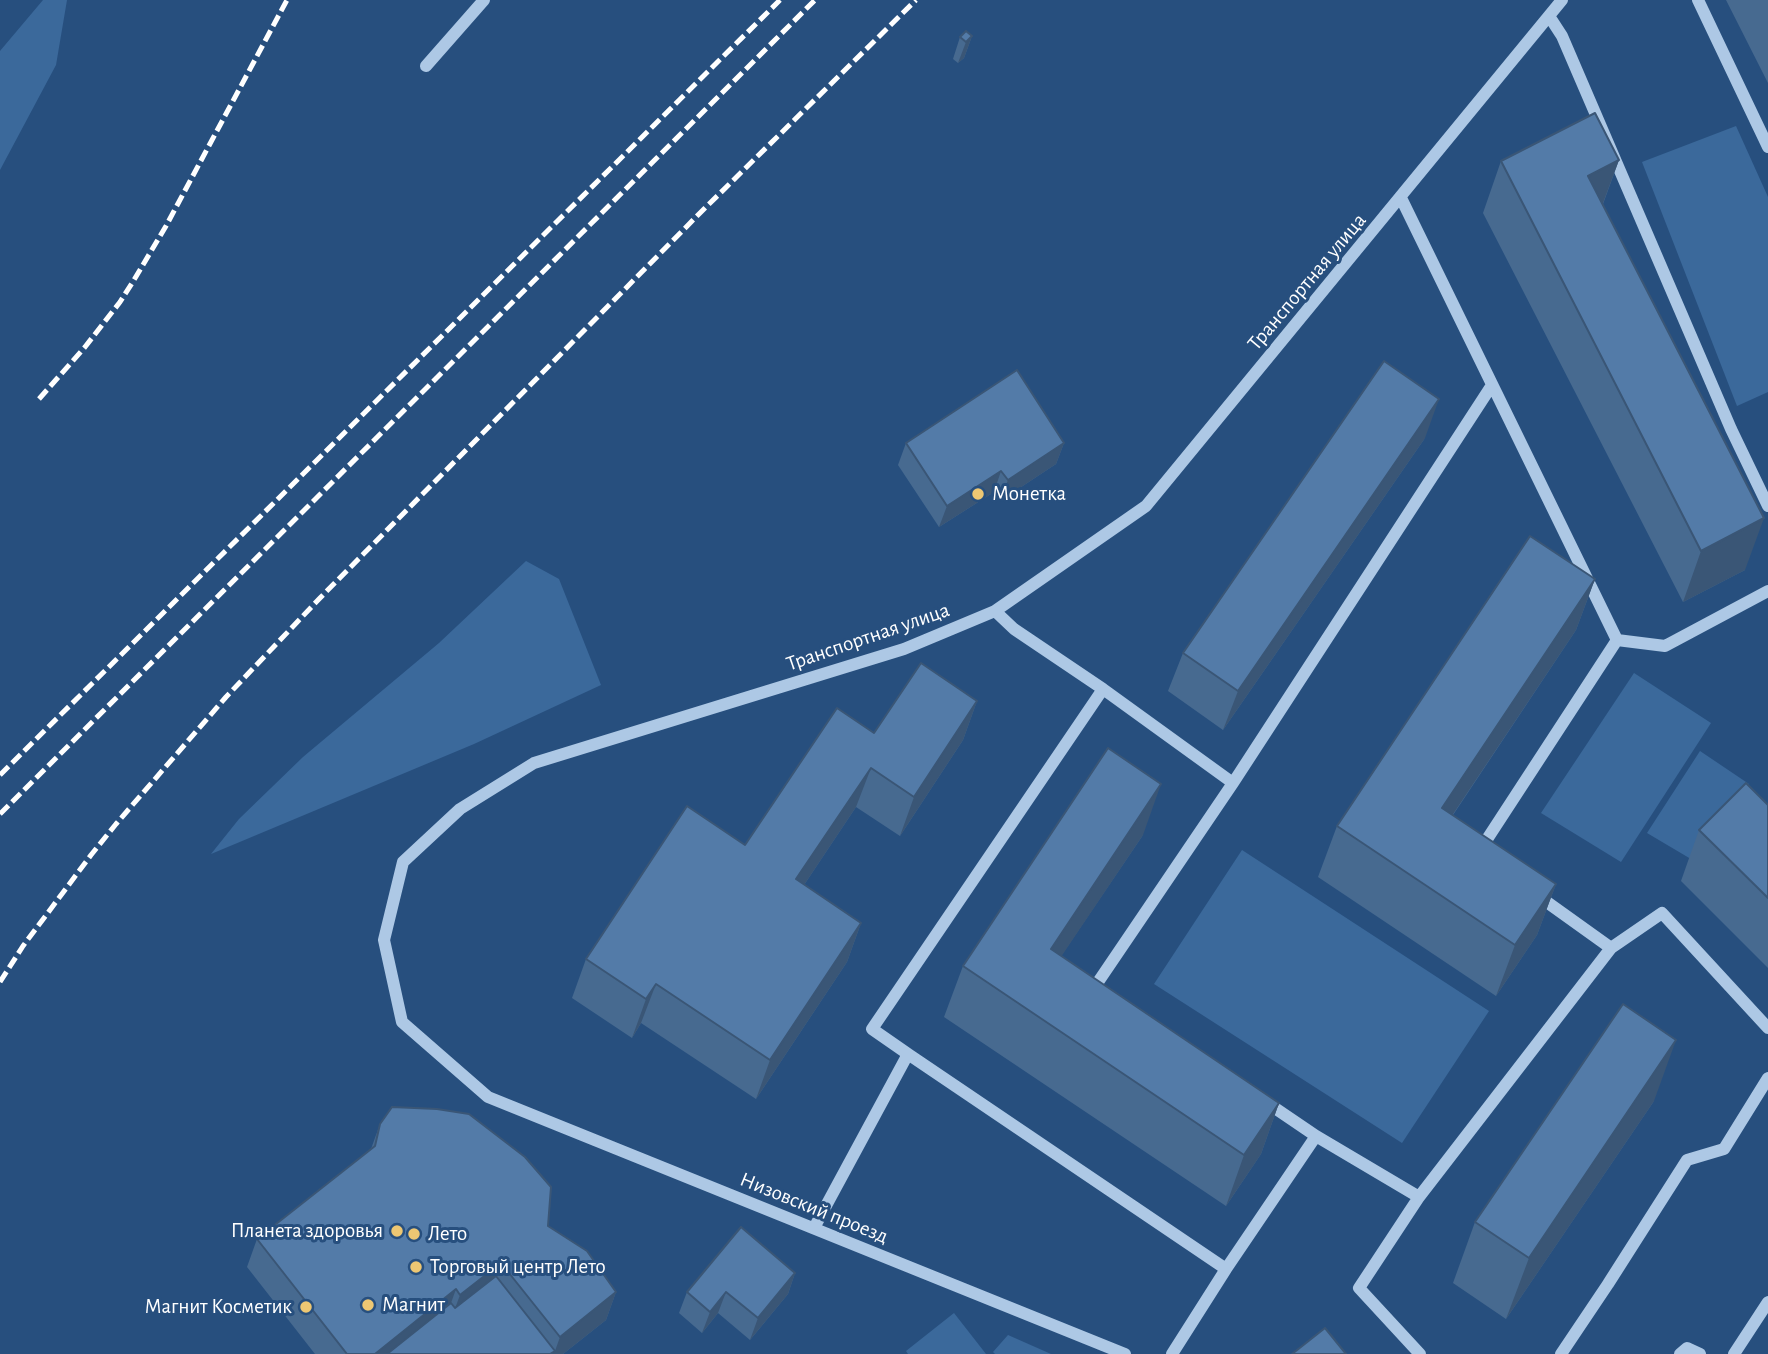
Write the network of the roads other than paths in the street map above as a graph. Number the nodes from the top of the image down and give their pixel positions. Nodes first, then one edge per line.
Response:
1 (484, 0) edge
2 (1562, 0) edge
3 (1698, 0) edge
4 (1549, 16) junction
5 (426, 66) dead end
6 (1768, 147) edge
7 (1401, 198) junction
8 (1492, 385) junction
9 (1768, 506) edge
10 (1768, 591) edge
11 (995, 611) junction
12 (1617, 640) junction
13 (1103, 689) junction
14 (1233, 783) junction
15 (1488, 861) edge
16 (1529, 890) edge
17 (1611, 948) junction
18 (1105, 995) edge
19 (1768, 1028) edge
20 (908, 1054) junction
21 (1768, 1078) edge
22 (1250, 1091) edge
23 (488, 1097) joint
24 (1316, 1136) junction
25 (1419, 1197) junction
26 (814, 1228) junction
27 (1226, 1269) junction
28 (1768, 1303) edge
29 (1125, 1354) edge
30 (1172, 1354) edge
31 (1420, 1354) edge
32 (1561, 1354) edge
33 (1680, 1354) edge
34 (1700, 1354) edge
35 (1734, 1354) edge

1 - 5 street
2 - 4 street, Транспортная улица
3 - 6 street
4 - 7 street, Транспортная улица
4 - 9 street
7 - 8 street
7 - 11 street, Транспортная улица
8 - 12 street
8 - 14 street
10 - 12 street
11 - 13 street
11 - 23 street, Транспортная улица
12 - 15 street
13 - 14 street
13 - 20 street
14 - 18 street
16 - 17 street
17 - 19 street
17 - 25 street
20 - 26 street
20 - 27 street
21 - 32 street
22 - 24 street
23 - 26 street, Низовский проезд
24 - 25 street
24 - 27 street
25 - 31 street
26 - 29 street, Низовский проезд
27 - 30 street
28 - 35 street
33 - 34 street

